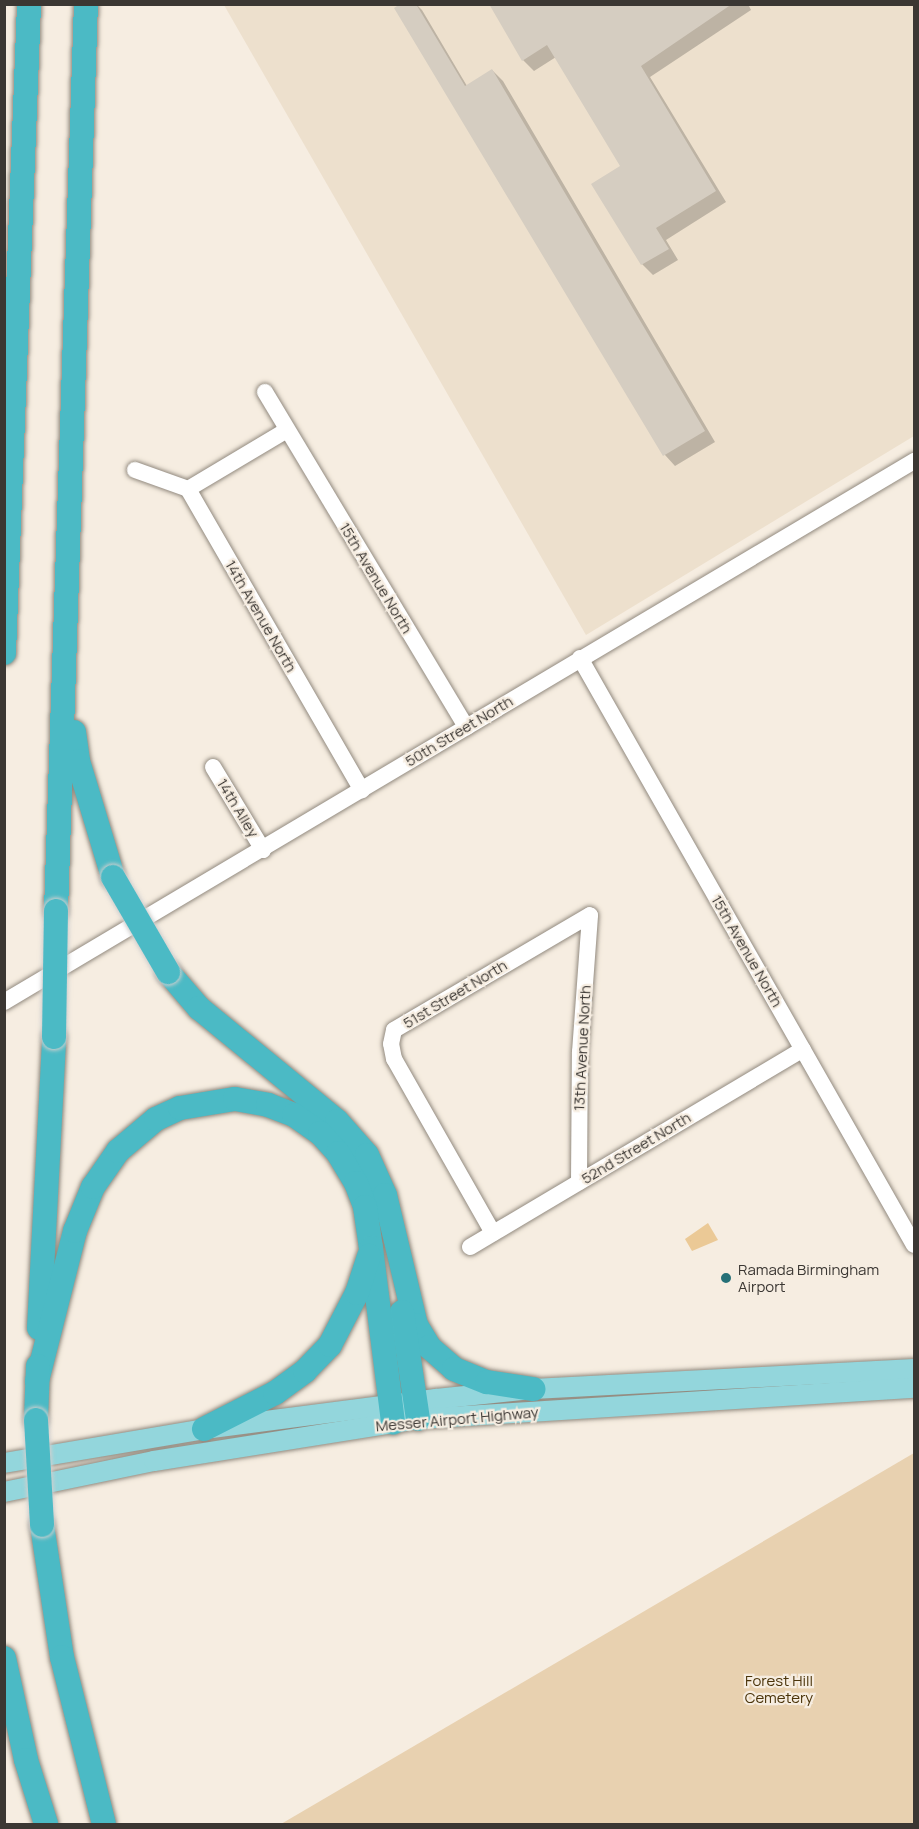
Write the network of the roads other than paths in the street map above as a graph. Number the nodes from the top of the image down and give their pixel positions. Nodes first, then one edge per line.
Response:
1 (28, 4) edge
2 (86, 4) edge
3 (265, 392) dead end
4 (287, 430) junction
5 (915, 462) edge
6 (135, 470) dead end
7 (188, 489) junction
8 (5, 634) edge
9 (4, 639) edge
10 (4, 653) edge
11 (580, 658) junction
12 (65, 670) junction
13 (466, 727) junction
14 (213, 767) dead end
15 (362, 790) junction
16 (262, 850) junction
17 (590, 915) joint
18 (4, 1002) edge
19 (803, 1049) junction
20 (579, 1182) junction
21 (385, 1195) junction
22 (493, 1233) junction
23 (915, 1245) edge
24 (470, 1246) dead end
25 (371, 1248) junction
26 (915, 1369) edge
27 (37, 1381) junction
28 (915, 1388) edge
29 (533, 1389) junction
30 (417, 1410) junction
31 (392, 1413) junction
32 (204, 1429) junction
33 (4, 1464) edge
34 (4, 1492) edge
35 (4, 1658) edge
36 (46, 1824) edge
37 (104, 1824) edge

1 - 8 highway
2 - 12 highway
3 - 4 street, 15th Avenue North
4 - 7 street
4 - 13 street, 15th Avenue North
5 - 11 street, 50th Street North
6 - 7 street
7 - 15 street, 14th Avenue North
8 - 9 highway
8 - 10 highway
11 - 13 street, 50th Street North
11 - 19 street, 15th Avenue North
12 - 21 highway, bridge
12 - 27 highway, bridge
13 - 15 street, 50th Street North
14 - 16 street, 14th Alley
15 - 16 street, 50th Street North
16 - 18 street, 50th Street North
17 - 20 street, 13th Avenue North
17 - 22 street, 51st Street North
19 - 20 street, 52nd Street North
19 - 23 street, 15th Avenue North
20 - 22 street, 52nd Street North
21 - 29 highway
21 - 30 highway
22 - 24 street, 52nd Street North
25 - 27 highway
25 - 31 highway
25 - 32 highway
26 - 29 main road, Messer Airport Highway
27 - 37 highway, bridge
28 - 30 main road, Messer Airport Highway
29 - 30 main road, Messer Airport Highway
30 - 31 main road, Messer Airport Highway
31 - 32 main road, Messer Airport Highway
31 - 34 main road, Messer Airport Highway
32 - 33 main road, Messer Airport Highway
35 - 36 highway

